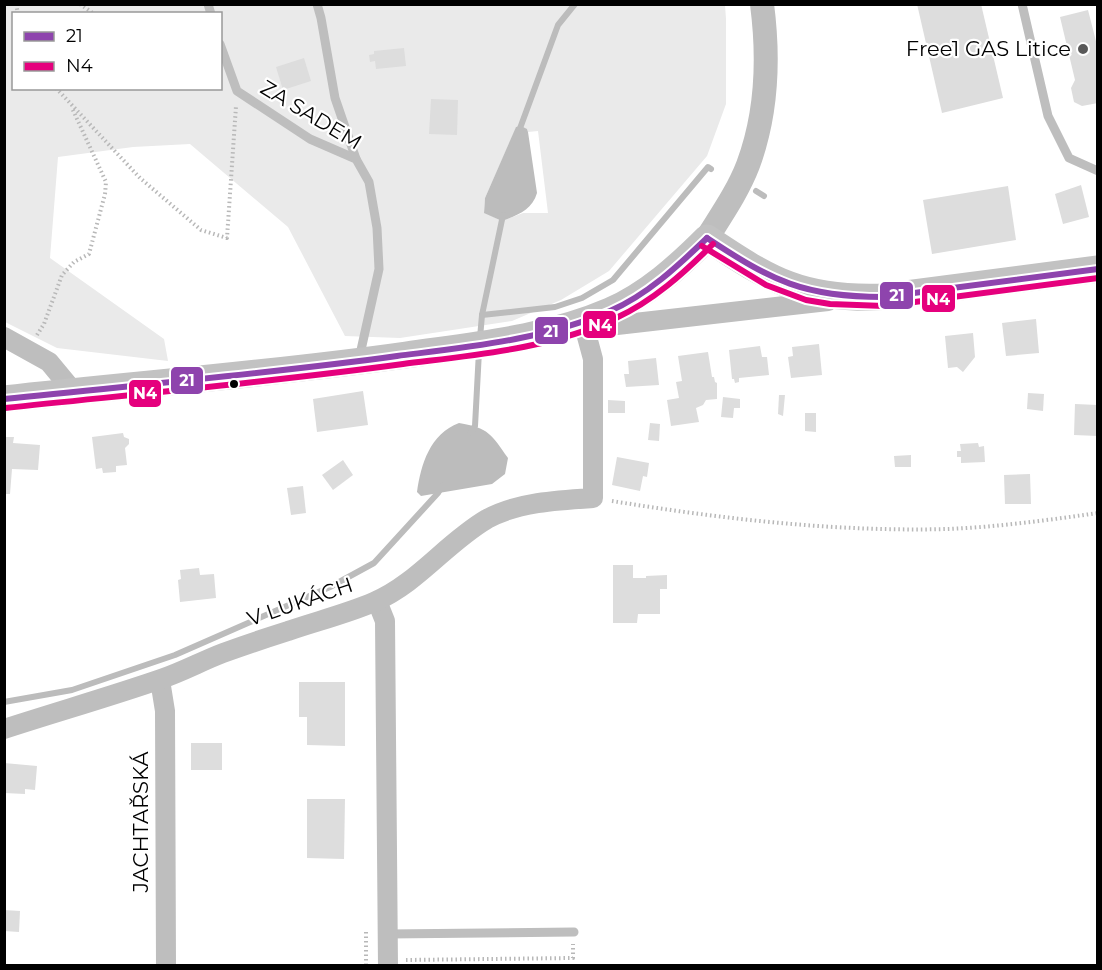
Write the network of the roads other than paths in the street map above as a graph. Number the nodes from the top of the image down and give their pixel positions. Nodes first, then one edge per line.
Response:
1 (317, 4) edge
2 (762, 4) edge
3 (1022, 4) edge
4 (222, 50) edge
5 (356, 159) junction
6 (1098, 171) edge
7 (707, 238) junction
8 (1098, 269) edge
9 (855, 298) junction
10 (583, 322) junction
11 (617, 325) dead end
12 (4, 337) edge
13 (359, 362) junction
14 (73, 391) junction
15 (4, 399) edge
16 (377, 601) junction
17 (160, 680) junction
18 (4, 729) edge
19 (574, 932) road end
20 (388, 934) junction
21 (397, 963) edge
22 (166, 966) edge

1 - 5 lane
2 - 7 street
3 - 6 lane
4 - 5 lane, ZA SADEM
5 - 13 lane, ZA SADEM
7 - 9 main road
7 - 10 main road
8 - 9 main road
9 - 11 street
10 - 13 main road
10 - 16 street, V LUKÁCH
12 - 14 street
13 - 14 main road
14 - 15 main road
16 - 17 street, V LUKÁCH
16 - 20 street
17 - 18 street, V LUKÁCH
17 - 22 street, JACHTAŘSKÁ
19 - 20 lane
20 - 21 street

